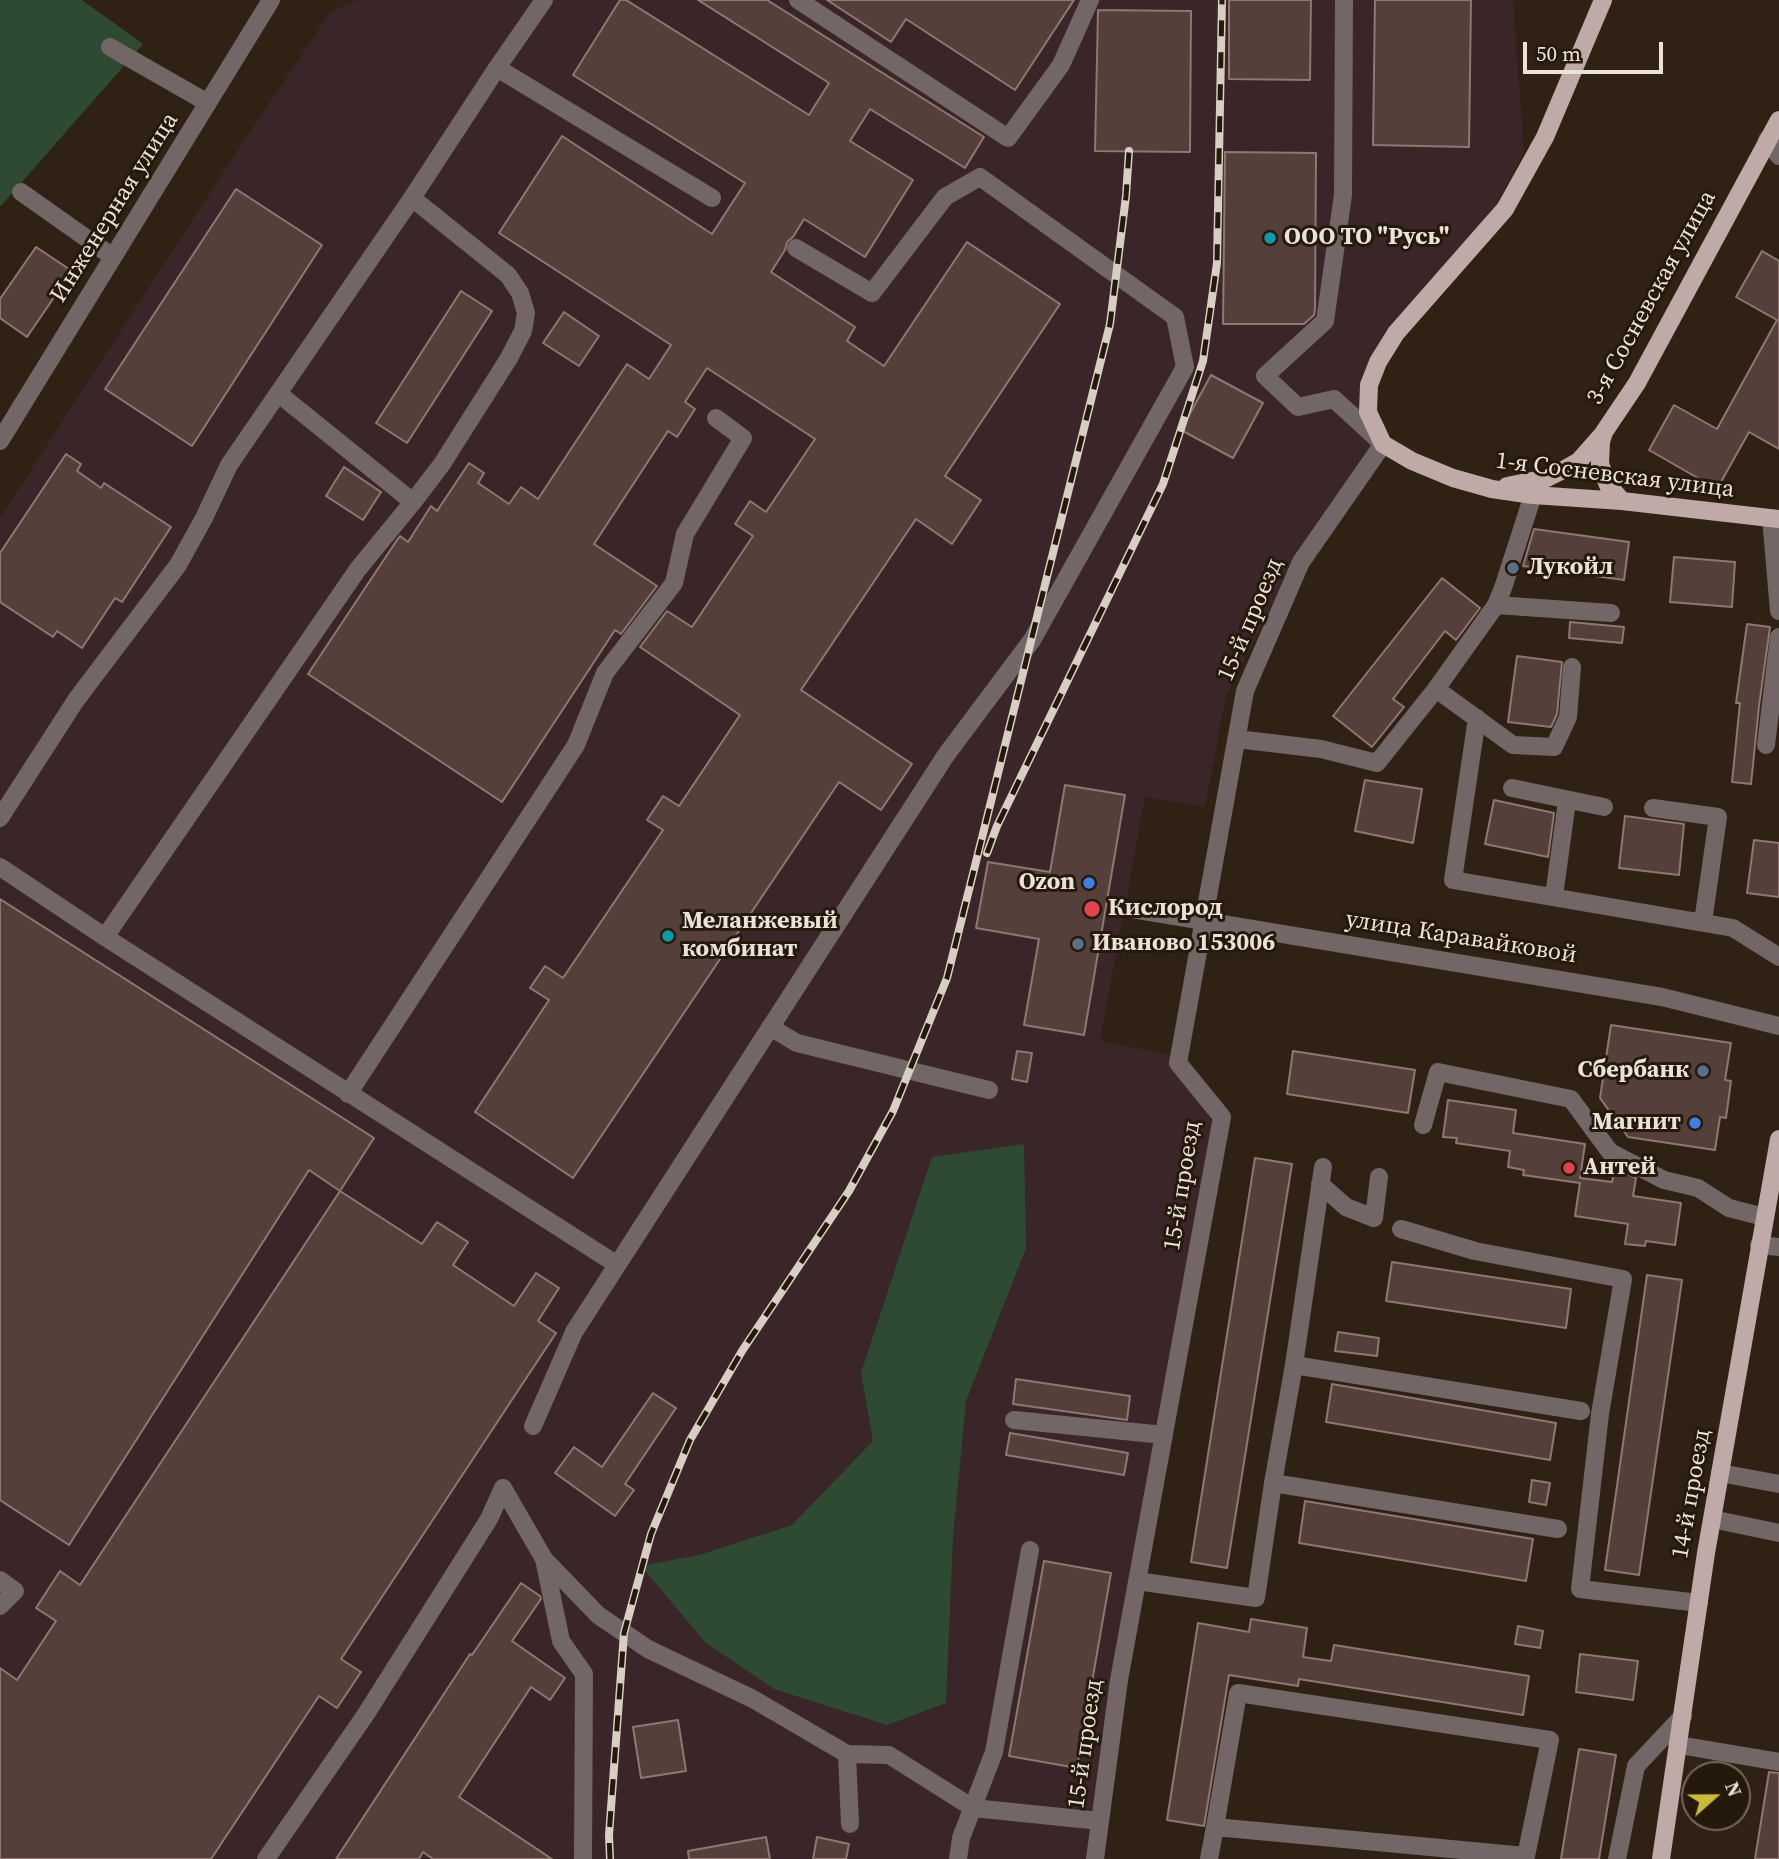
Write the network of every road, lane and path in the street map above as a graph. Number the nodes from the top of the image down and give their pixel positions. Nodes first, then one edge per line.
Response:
1 (271, 0) edge
2 (544, 0) edge
3 (798, 0) edge
4 (1090, 0) edge
5 (1344, 0) edge
6 (1603, 0) edge
7 (110, 47) dead end
8 (497, 68) junction
9 (208, 103) junction
10 (1779, 120) edge
11 (1767, 140) junction
12 (1779, 156) edge
13 (21, 192) dead end
14 (412, 198) junction
15 (712, 198) dead end
16 (796, 248) dead end
17 (114, 257) junction
18 (279, 394) junction
19 (716, 418) dead end
20 (1604, 432) junction
21 (0, 441) edge
22 (1383, 444) junction
23 (1480, 484) junction
24 (1533, 495) junction
25 (1622, 501) junction
26 (413, 502) junction
27 (1775, 518) edge
28 (1496, 605) junction
29 (1779, 611) edge
30 (1611, 613) dead end
31 (1779, 637) edge
32 (1572, 667) dead end
33 (1436, 689) junction
34 (1477, 719) junction
35 (1237, 739) junction
36 (1766, 745) dead end
37 (1512, 788) dead end
38 (1567, 800) junction
39 (1604, 807) dead end
40 (1653, 808) dead end
41 (0, 818) edge
42 (0, 867) edge
43 (1554, 896) junction
44 (1132, 909) dead end
45 (1205, 920) junction
46 (1703, 922) junction
47 (105, 937) junction
48 (1779, 957) edge
49 (1779, 1026) edge
50 (770, 1027) junction
51 (989, 1090) dead end
52 (348, 1094) junction
53 (1423, 1125) dead end
54 (1779, 1139) edge
55 (1380, 1177) dead end
56 (1764, 1217) junction
57 (1401, 1229) dead end
58 (1759, 1245) junction
59 (1779, 1247) edge
60 (616, 1264) junction
61 (1294, 1365) junction
62 (1581, 1411) dead end
63 (1014, 1420) dead end
64 (533, 1426) dead end
65 (1164, 1435) junction
66 (1720, 1473) junction
67 (1273, 1483) junction
68 (1779, 1484) edge
69 (1712, 1520) junction
70 (1558, 1529) dead end
71 (1779, 1533) edge
72 (1030, 1550) dead end
73 (544, 1559) junction
74 (0, 1580) edge
75 (1137, 1581) junction
76 (1699, 1603) junction
77 (0, 1606) edge
78 (1683, 1716) junction
79 (1679, 1745) junction
80 (847, 1754) junction
81 (1779, 1762) edge
82 (973, 1808) junction
83 (1100, 1821) junction
84 (850, 1824) dead end
85 (1215, 1827) junction
86 (266, 1859) edge
87 (583, 1859) edge
88 (958, 1859) edge
89 (1095, 1859) edge
90 (1209, 1859) edge
91 (1617, 1859) edge
92 (1661, 1859) edge

1 - 9 street, Инженерная улица
2 - 8 street
3 - 4 street
5 - 22 street
6 - 22 main road
7 - 9 street
8 - 14 street
8 - 15 street
9 - 17 street, Инженерная улица
10 - 11 main road, 3-я Сосневская улица
11 - 12 street
11 - 20 main road, 3-я Сосневская улица
13 - 17 street
14 - 18 street
14 - 26 street
16 - 50 street
17 - 21 street, Инженерная улица
18 - 26 street
18 - 41 street
19 - 52 street
20 - 23 main road
20 - 25 main road, 3-я Сосневская улица
22 - 23 main road, 1-я Сосневская улица
22 - 35 street, 15-й проезд
23 - 24 main road, 1-я Сосневская улица
24 - 25 main road, 1-я Сосневская улица
24 - 28 street
25 - 27 main road, 1-я Сосневская улица
26 - 47 street
27 - 29 street
28 - 30 street
28 - 33 street
31 - 36 street
32 - 34 street
33 - 34 street
33 - 35 street
34 - 43 street
35 - 45 street, 15-й проезд
37 - 38 street
38 - 39 street
38 - 43 street
40 - 46 street
42 - 47 street
43 - 46 street
44 - 45 street, улица Каравайковой
45 - 49 street, улица Каравайковой
45 - 65 street, 15-й проезд
46 - 48 street
47 - 52 street
50 - 51 street
50 - 60 street
52 - 60 street
53 - 56 street
54 - 56 main road, 14-й проезд
55 - 61 street
56 - 58 main road, 14-й проезд
57 - 76 street
58 - 59 street
58 - 66 main road, 14-й проезд
60 - 64 street
61 - 62 street
61 - 67 street
63 - 65 street
65 - 75 street, 15-й проезд
66 - 68 street
66 - 69 main road, 14-й проезд
67 - 70 street
67 - 75 street
69 - 71 street
69 - 76 main road, 14-й проезд
72 - 82 street
73 - 80 street
73 - 86 street
73 - 87 street
74 - 77 street
75 - 83 street, 15-й проезд
76 - 78 main road, 14-й проезд
78 - 79 main road, 14-й проезд
78 - 91 street
79 - 81 street
79 - 92 main road, 14-й проезд
80 - 82 street
80 - 84 street
82 - 83 street
82 - 88 street
83 - 89 street, 15-й проезд
85 - 85 street
85 - 90 street

